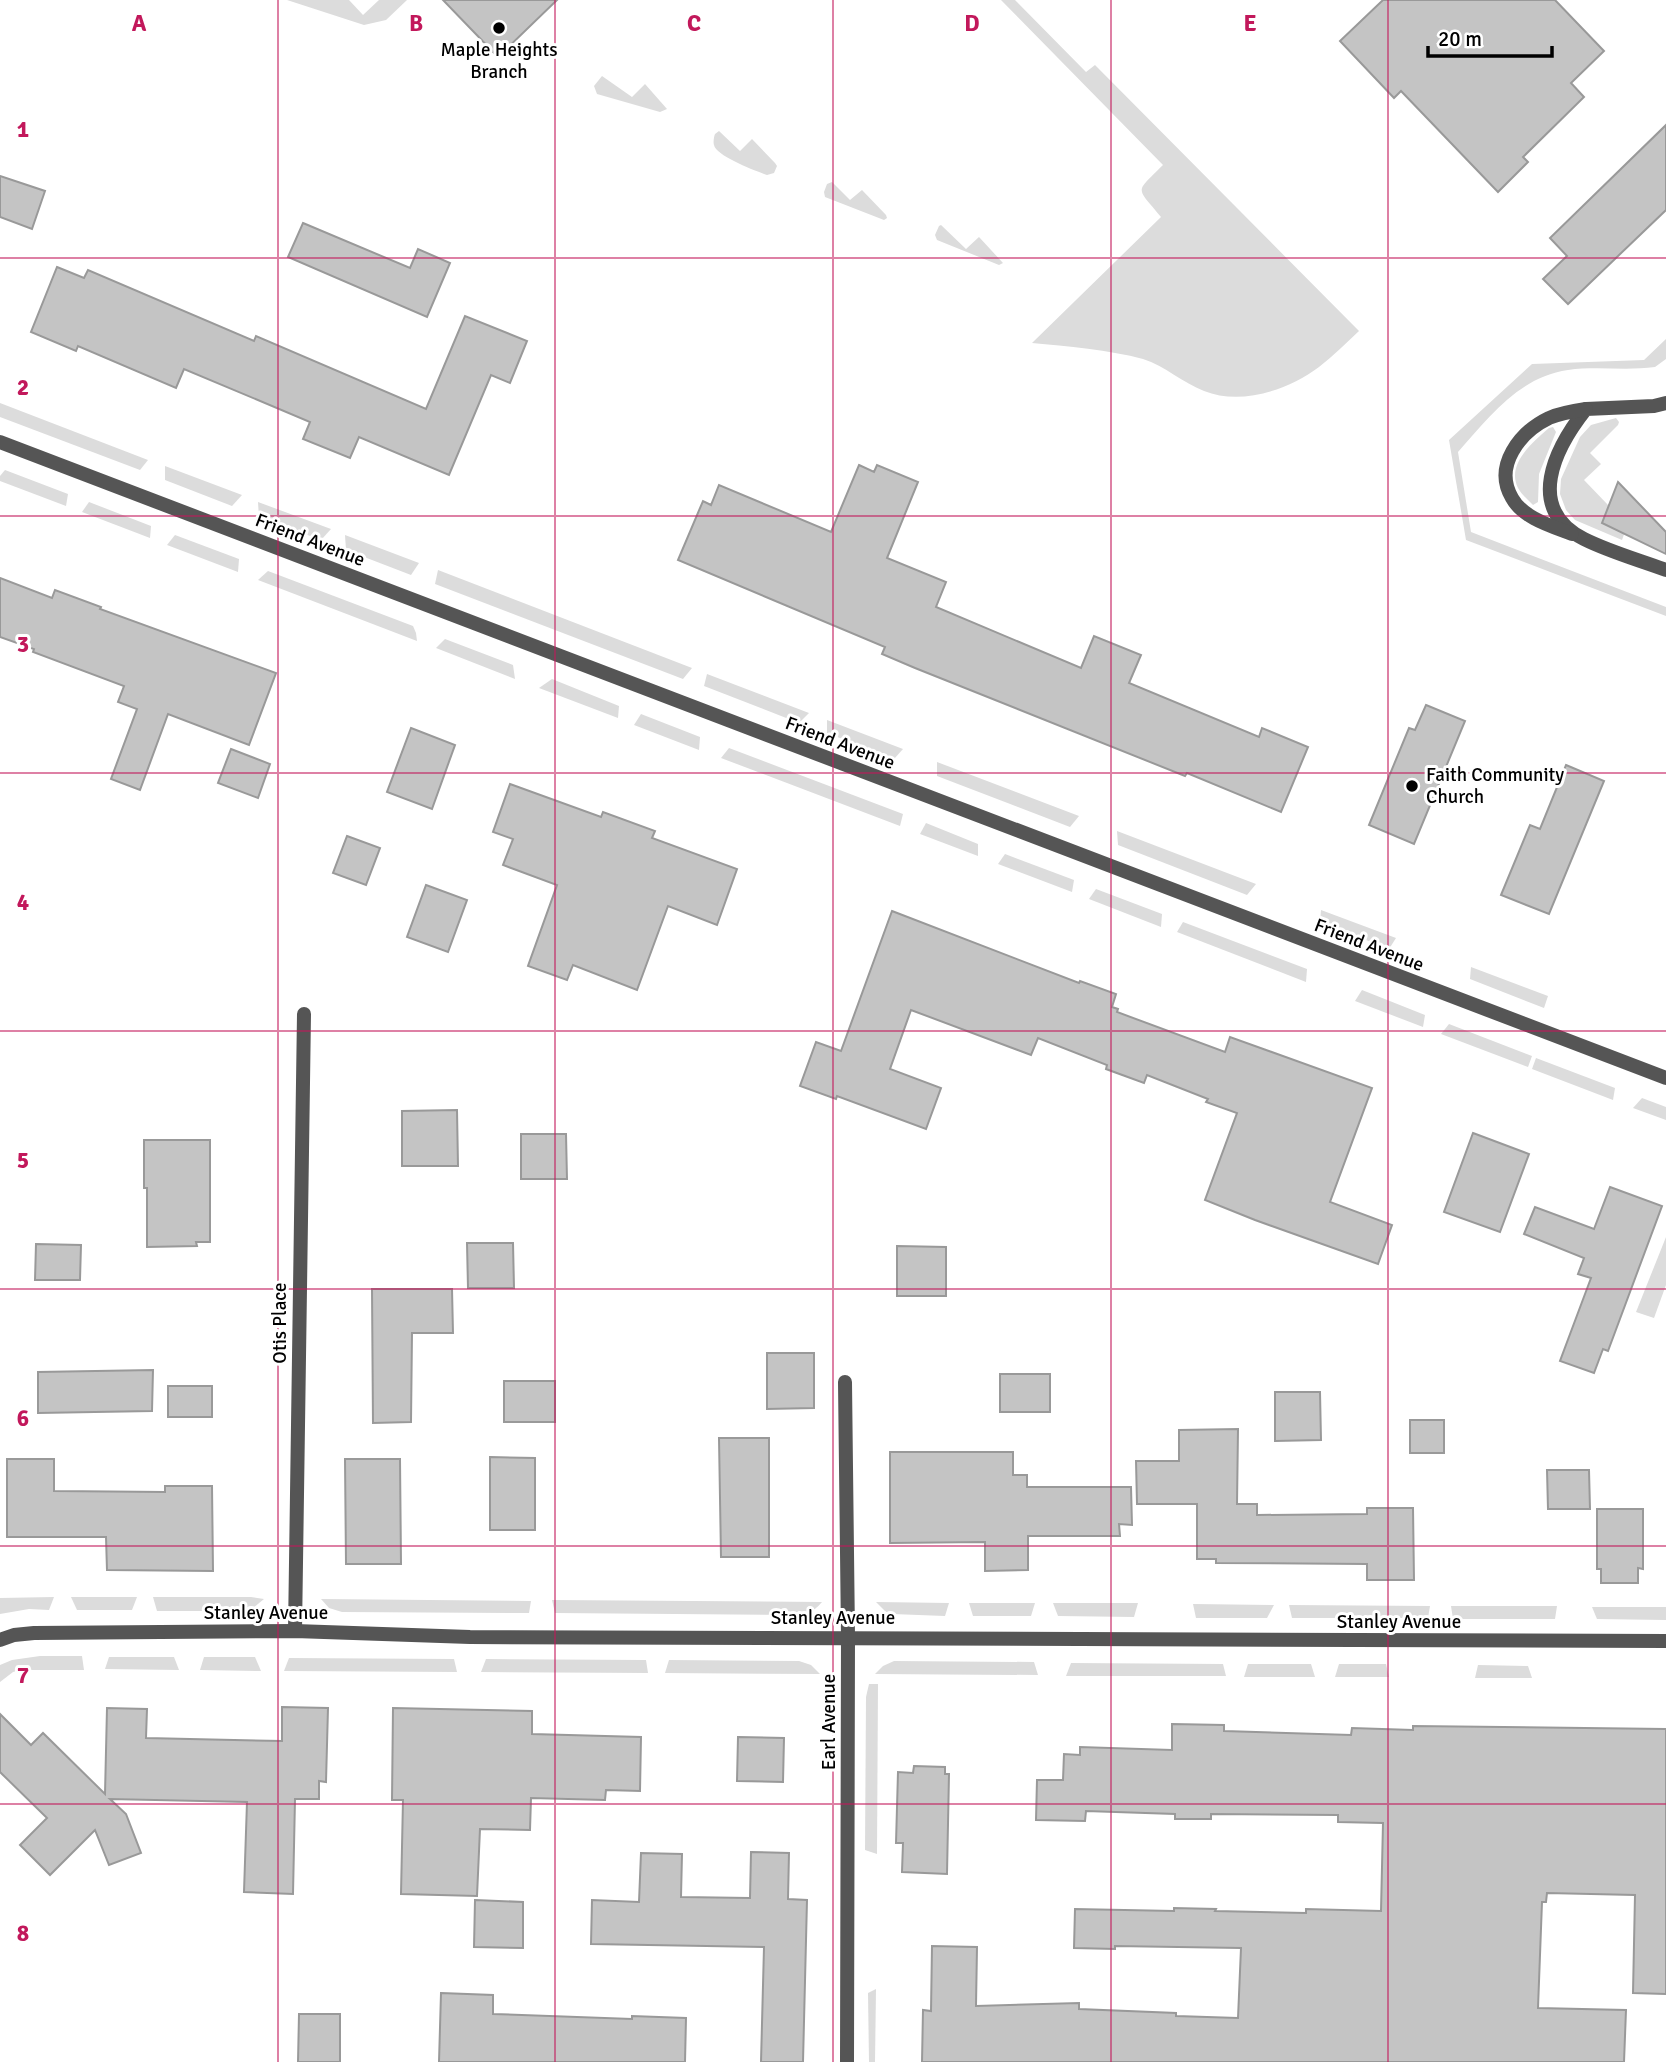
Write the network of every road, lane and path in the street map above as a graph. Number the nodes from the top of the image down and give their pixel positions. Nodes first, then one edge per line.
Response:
1 (1666, 403) edge
2 (1586, 409) junction
3 (0, 442) edge
4 (1582, 538) junction
5 (1666, 570) edge
6 (304, 1014) dead end
7 (1666, 1078) edge
8 (845, 1382) dead end
9 (295, 1632) junction
10 (848, 1637) junction
11 (0, 1640) edge
12 (1666, 1642) edge
13 (847, 2062) edge

1 - 2 street
2 - 4 street
2 - 4 street
3 - 7 street, Friend Avenue
4 - 5 street
6 - 9 street, Otis Place
8 - 10 street, Earl Avenue
9 - 10 street, Stanley Avenue
9 - 11 street, Stanley Avenue
10 - 12 street, Stanley Avenue
10 - 13 street, Earl Avenue

